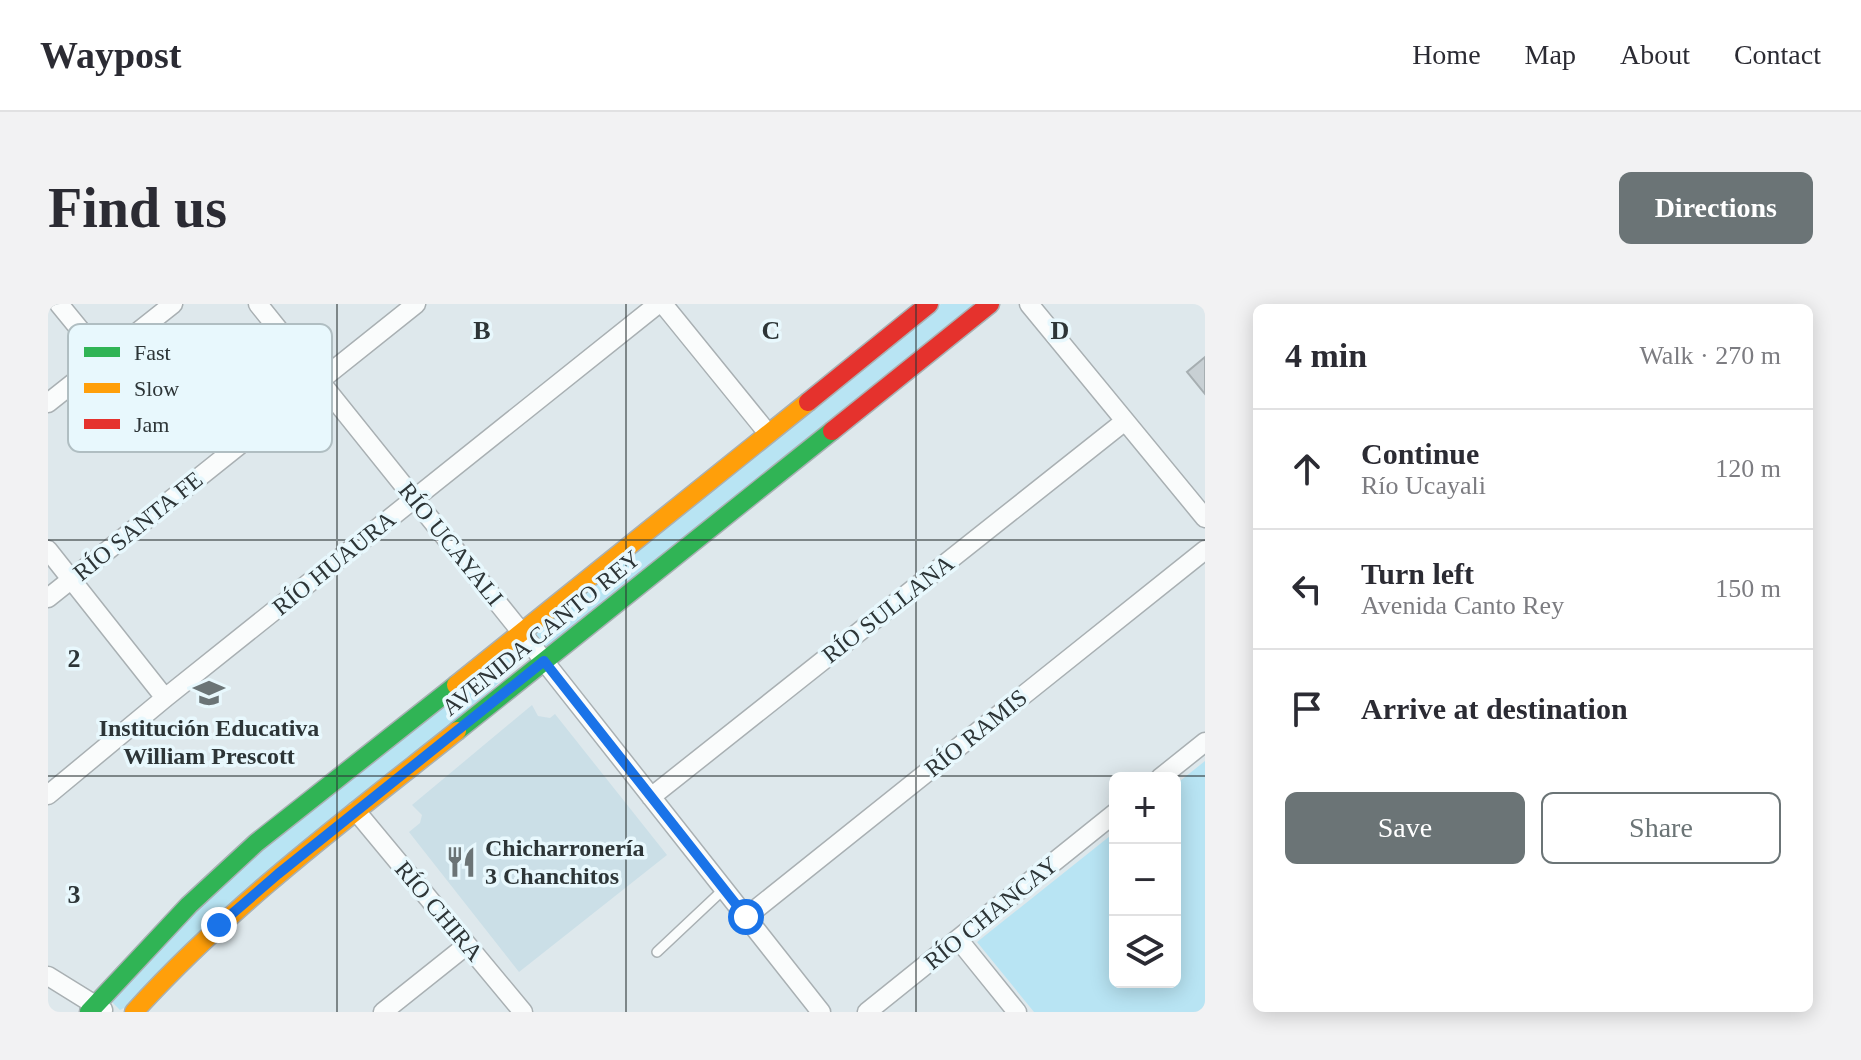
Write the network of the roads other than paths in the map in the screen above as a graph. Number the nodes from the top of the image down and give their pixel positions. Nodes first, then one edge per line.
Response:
1 (59, 304) edge
2 (173, 304) edge
3 (258, 304) edge
4 (416, 304) edge
5 (660, 304) edge
6 (929, 304) edge
7 (990, 304) edge
8 (1029, 304) edge
9 (75, 324) edge
10 (148, 324) edge
11 (274, 324) edge
12 (332, 371) edge
13 (68, 387) edge
14 (332, 396) edge
15 (48, 403) edge
16 (1125, 421) junction
17 (762, 426) dead end
18 (231, 452) edge
19 (414, 499) junction
20 (1205, 518) edge
21 (48, 550) edge
22 (1205, 550) edge
23 (71, 579) junction
24 (48, 598) edge
25 (522, 633) junction
26 (544, 661) junction
27 (165, 698) junction
28 (1205, 742) edge
29 (1168, 772) edge
30 (48, 795) edge
31 (651, 797) junction
32 (356, 811) junction
33 (1109, 818) edge
34 (724, 889) junction
35 (746, 917) junction
36 (958, 939) junction
37 (467, 945) junction
38 (657, 952) dead end
39 (48, 976) edge
40 (96, 1010) edge
41 (134, 1012) edge
42 (383, 1012) edge
43 (523, 1012) edge
44 (821, 1012) edge
45 (867, 1012) edge
46 (1017, 1012) edge

1 - 9 street
2 - 10 street
3 - 11 street, RÍO UCAYALI
4 - 12 street, RÍO SANTA FE
5 - 17 street
5 - 19 street, RÍO HUAURA
6 - 25 street, AVENIDA CANTO REY
7 - 26 street, AVENIDA CANTO REY
8 - 16 street
13 - 15 street
14 - 19 street, RÍO UCAYALI
16 - 20 street
16 - 31 street, RÍO SULLANA
18 - 23 street, RÍO SANTA FE
19 - 25 street, RÍO UCAYALI
19 - 27 street, RÍO HUAURA
21 - 23 street
22 - 35 street, RÍO RAMIS
23 - 24 street, RÍO SANTA FE
23 - 27 street
25 - 26 street, RÍO UCAYALI
25 - 40 street, AVENIDA CANTO REY
26 - 31 street, RÍO UCAYALI
26 - 32 street, AVENIDA CANTO REY
27 - 30 street, RÍO HUAURA
28 - 29 street
31 - 34 street, RÍO UCAYALI
32 - 37 street, RÍO CHIRA
32 - 41 street, AVENIDA CANTO REY
33 - 36 street, RÍO CHANCAY
34 - 35 street, RÍO UCAYALI
34 - 38 lane
35 - 44 street, RÍO UCAYALI
36 - 45 street, RÍO CHANCAY
36 - 46 street
37 - 42 street
37 - 43 street, RÍO CHIRA
39 - 40 street

